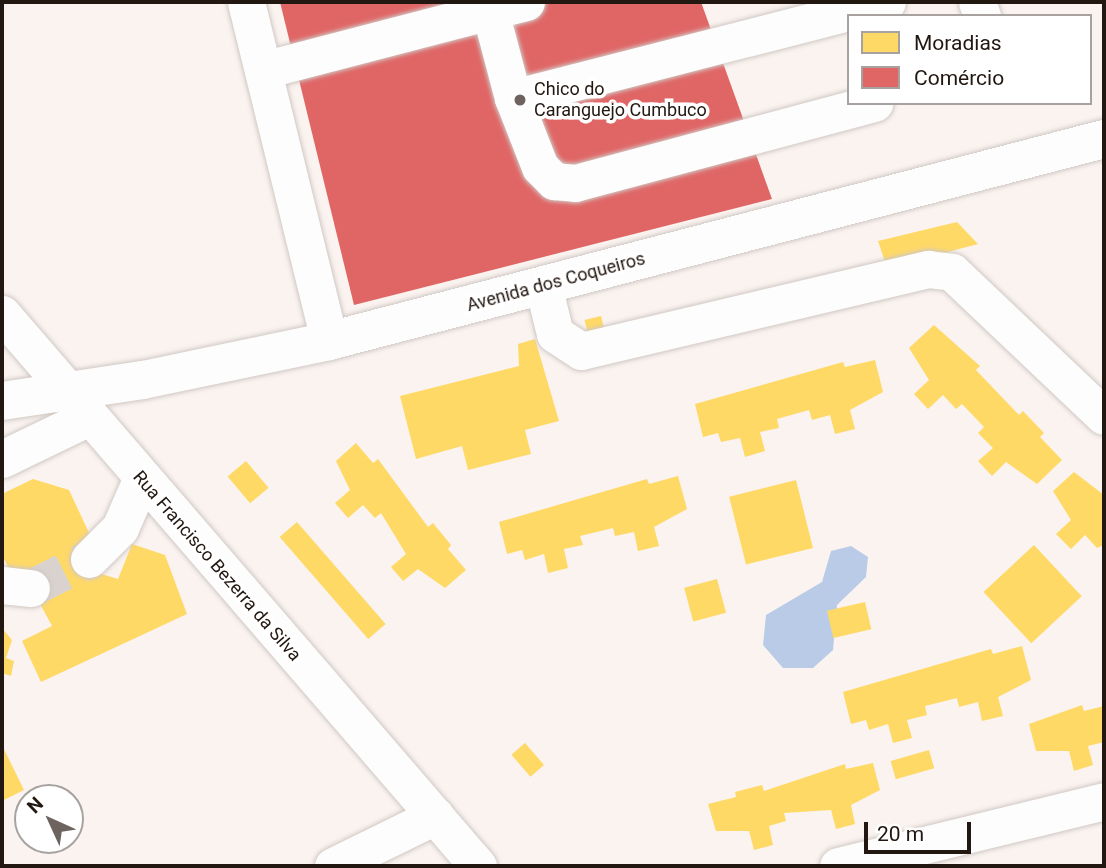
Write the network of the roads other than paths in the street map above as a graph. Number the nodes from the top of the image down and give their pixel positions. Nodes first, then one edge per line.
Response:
1 (246, 2) edge
2 (526, 2) edge
3 (887, 2) edge
4 (490, 11) junction
5 (263, 70) junction
6 (513, 99) junction
7 (867, 105) edge
8 (1104, 139) edge
9 (543, 285) junction
10 (2, 314) edge
11 (329, 341) junction
12 (2, 401) edge
13 (75, 404) junction
14 (1104, 416) edge
15 (2, 459) edge
16 (141, 480) junction
17 (89, 559) tunnel mouth
18 (1104, 801) edge
19 (435, 816) junction
20 (333, 866) edge
21 (478, 866) edge
22 (838, 866) edge

1 - 5 street
2 - 4 street
3 - 6 street
4 - 5 street
4 - 6 street
5 - 11 street
6 - 7 street
8 - 9 main road, Avenida dos Coqueiros
9 - 11 main road, Avenida dos Coqueiros
9 - 14 street
10 - 13 street, Rua Francisco Bezerra da Silva
11 - 13 main road, Avenida dos Coqueiros
12 - 13 main road, Avenida dos Coqueiros
13 - 15 street
13 - 16 street, Rua Francisco Bezerra da Silva
16 - 17 street
16 - 19 street, Rua Francisco Bezerra da Silva
18 - 22 street
19 - 20 street
19 - 21 street, Rua Francisco Bezerra da Silva

